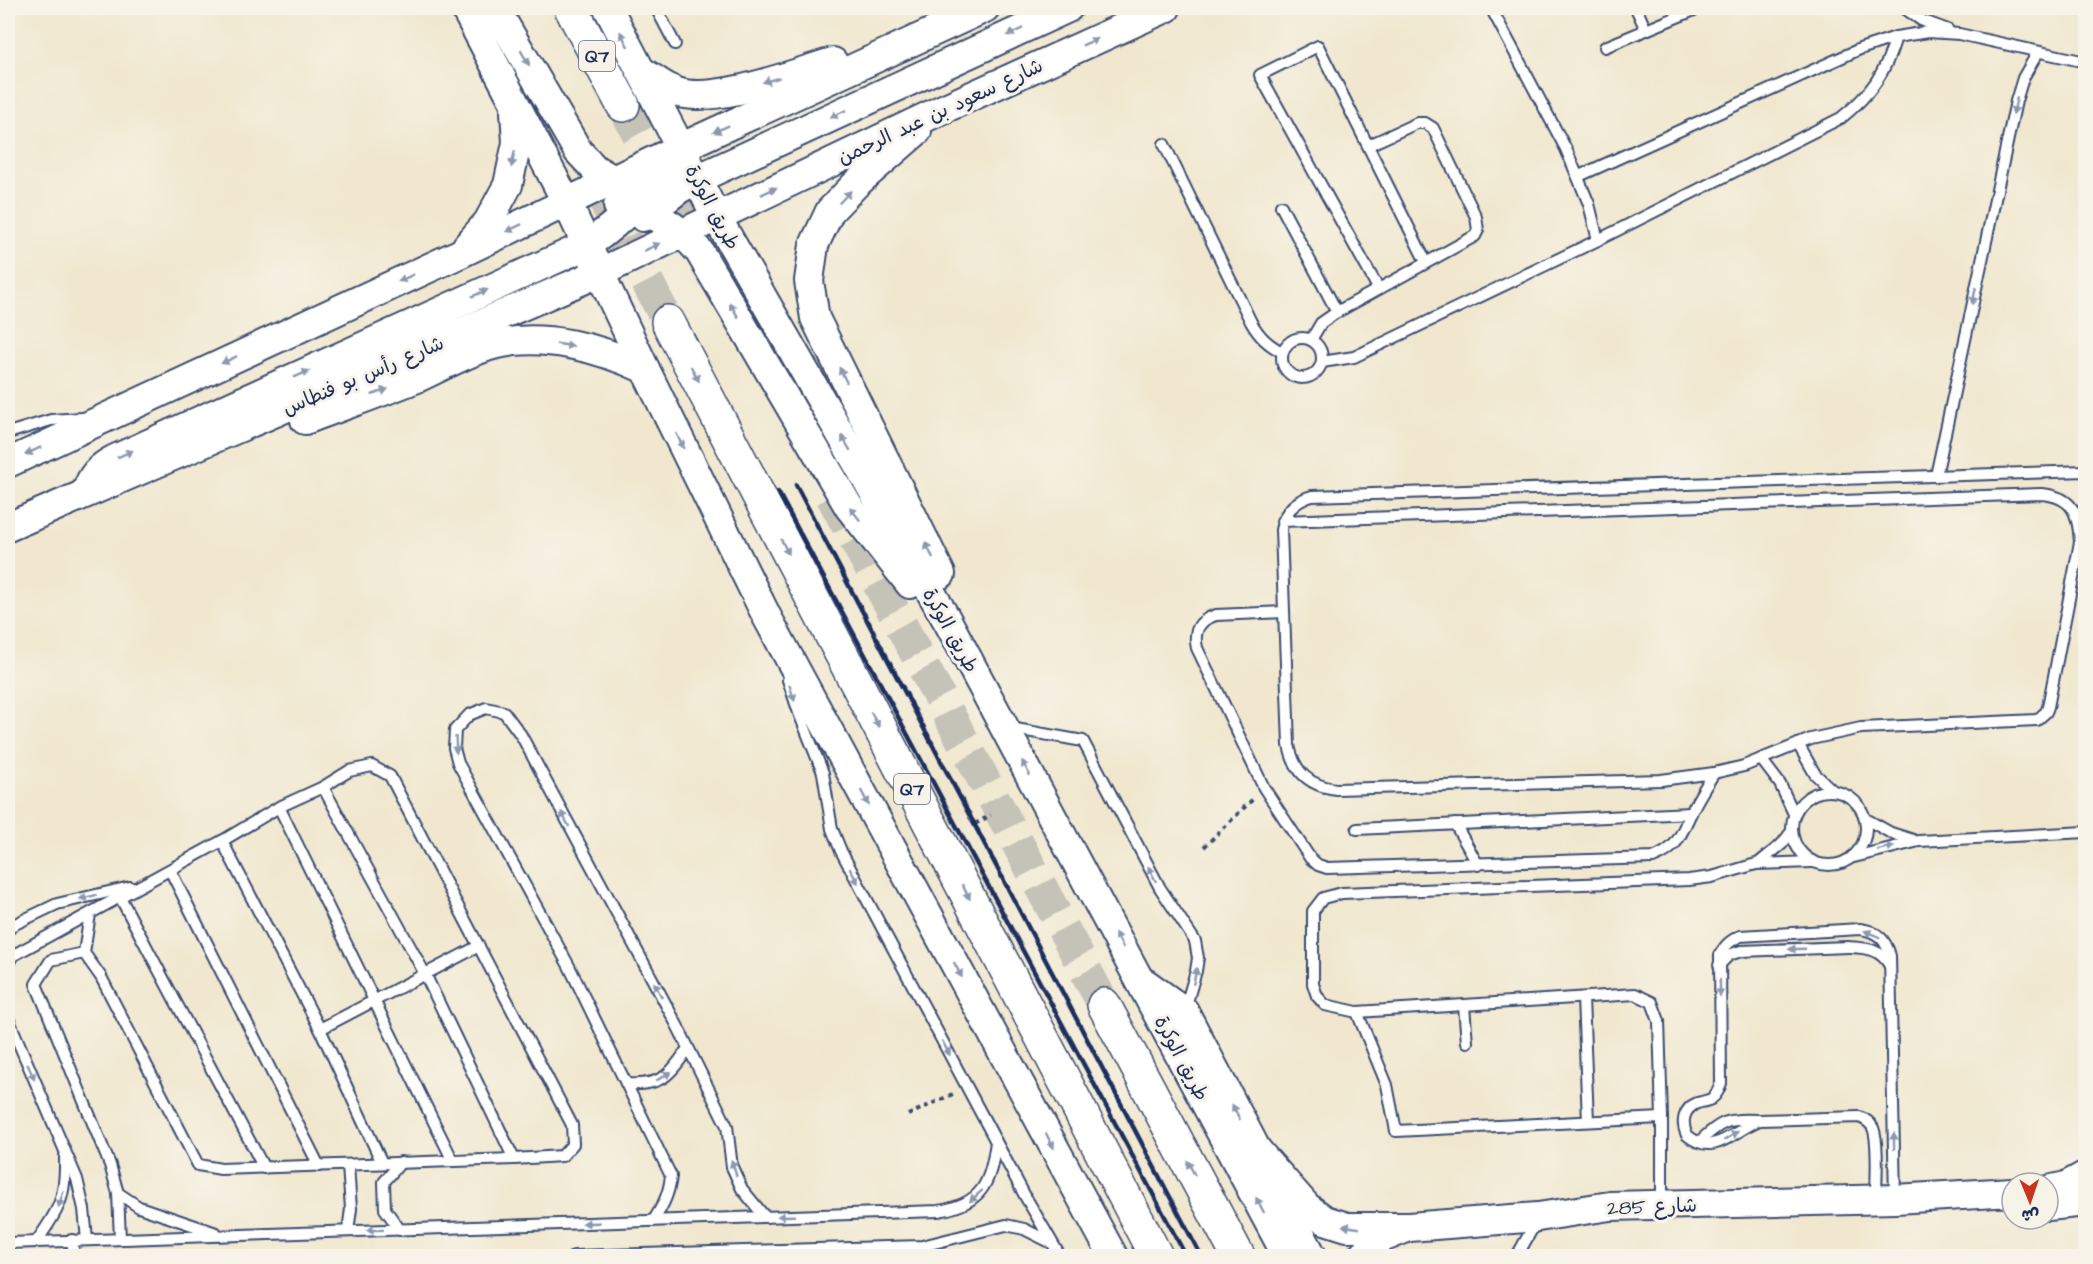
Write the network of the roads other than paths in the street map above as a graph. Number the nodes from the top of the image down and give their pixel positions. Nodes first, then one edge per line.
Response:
1 (465, 8) edge
2 (495, 8) edge
3 (571, 8) edge
4 (608, 8) edge
5 (656, 8) edge
6 (986, 8) edge
7 (1068, 8) edge
8 (1166, 8) edge
9 (1491, 8) edge
10 (1636, 8) edge
11 (1699, 8) edge
12 (1904, 8) edge
13 (1646, 30) junction
14 (1959, 34) junction
15 (928, 35) junction
16 (1896, 37) junction
17 (675, 44) dead end
18 (1605, 47) dead end
19 (2038, 52) junction
20 (2085, 62) edge
21 (641, 70) junction
22 (514, 101) junction
23 (623, 105) tunnel mouth
24 (941, 110) junction
25 (1164, 144) dead end
26 (1369, 146) junction
27 (682, 147) junction
28 (1579, 176) junction
29 (698, 179) junction
30 (613, 180) junction
31 (567, 203) junction
32 (647, 205) junction
33 (1281, 206) dead end
34 (716, 216) junction
35 (683, 232) junction
36 (1598, 240) junction
37 (587, 245) junction
38 (459, 254) junction
39 (1426, 262) junction
40 (599, 273) junction
41 (1378, 288) junction
42 (1337, 312) junction
43 (668, 322) tunnel mouth
44 (1311, 340) junction
45 (1282, 352) junction
46 (1322, 363) junction
47 (645, 369) junction
48 (100, 420) junction
49 (8, 433) edge
50 (204, 444) junction
51 (8, 463) edge
52 (2085, 471) edge
53 (1936, 476) junction
54 (86, 494) junction
55 (1282, 521) junction
56 (8, 527) edge
57 (2083, 542) edge
58 (1284, 612) junction
59 (767, 617) junction
60 (948, 622) junction
61 (970, 663) junction
62 (1004, 727) junction
63 (1798, 744) junction
64 (1761, 759) junction
65 (1714, 773) junction
66 (323, 787) junction
67 (1833, 791) junction
68 (279, 807) junction
69 (1691, 813) junction
70 (1794, 814) junction
71 (1866, 819) junction
72 (1455, 824) junction
73 (1357, 829) dead end
74 (1792, 831) junction
75 (2085, 834) edge
76 (222, 841) junction
77 (1919, 841) junction
78 (1853, 857) junction
79 (1812, 862) junction
80 (1756, 864) junction
81 (1478, 865) junction
82 (170, 870) junction
83 (145, 883) junction
84 (120, 897) junction
85 (90, 914) junction
86 (8, 930) edge
87 (479, 946) junction
88 (84, 953) junction
89 (1719, 965) junction
90 (1890, 966) junction
91 (8, 967) edge
92 (425, 974) junction
93 (1140, 980) junction
94 (1583, 998) junction
95 (374, 1001) junction
96 (1104, 1005) tunnel mouth
97 (1464, 1006) junction
98 (1184, 1011) junction
99 (1357, 1012) junction
100 (8, 1018) edge
101 (320, 1029) junction
102 (1467, 1042) dead end
103 (688, 1048) junction
104 (627, 1084) junction
105 (1473, 1115) dead end
106 (1662, 1118) junction
107 (1760, 1120) junction
108 (1588, 1121) junction
109 (1474, 1127) junction
110 (996, 1142) junction
111 (1699, 1142) junction
112 (1256, 1149) junction
113 (65, 1150) junction
114 (514, 1159) junction
115 (453, 1161) junction
116 (401, 1162) junction
117 (382, 1163) junction
118 (348, 1165) junction
119 (319, 1166) junction
120 (264, 1168) junction
121 (2085, 1175) edge
122 (2060, 1187) edge
123 (118, 1193) junction
124 (2000, 1193) edge
125 (1886, 1200) junction
126 (2085, 1202) edge
127 (1662, 1205) junction
128 (2060, 1205) edge
129 (2000, 1207) edge
130 (765, 1217) junction
131 (1538, 1217) junction
132 (653, 1221) junction
133 (1409, 1227) junction
134 (400, 1230) junction
135 (348, 1231) junction
136 (224, 1235) junction
137 (120, 1239) junction
138 (72, 1240) junction
139 (87, 1240) junction
140 (36, 1242) junction
141 (8, 1243) edge
142 (1051, 1243) junction
143 (74, 1257) edge
144 (574, 1257) edge
145 (1060, 1257) edge
146 (1113, 1257) edge
147 (1156, 1257) edge
148 (1238, 1257) edge
149 (1287, 1257) edge
150 (1312, 1257) edge
151 (1362, 1257) edge
152 (1517, 1257) edge

1 - 22 main road
2 -> 30 main road
3 - 23 highway, Q7
21 -> 4 main road, طريق الوكرة
5 - 17 lane
6 - 15 main road
7 -> 29 main road
24 -> 8 main road, شارع سعود بن عبد الرحمن
9 - 28 lane
10 - 13 lane
11 - 13 lane
12 - 14 lane
13 - 18 lane
14 - 16 lane
14 - 19 lane
15 -> 21 main road
15 -> 27 main road
16 - 28 lane
16 - 36 lane
19 - 20 lane
19 -> 53 lane
21 - 27 main road, طريق الوكرة
22 - 31 main road
22 -> 38 main road
34 -> 24 main road, شارع سعود بن عبد الرحمن
61 -> 24 main road
25 - 45 lane
26 - 39 lane
26 - 39 lane
26 - 41 lane
27 - 29 main road, طريق الوكرة
27 - 30 main road
27 - 32 main road
28 - 36 lane
29 - 32 main road
29 - 34 main road, طريق الوكرة
30 - 31 main road
30 - 32 main road
31 - 32 main road
31 - 37 main road
31 -> 38 main road
32 - 34 main road
32 - 35 main road
32 - 37 main road
32 - 40 main road
33 - 42 lane
34 - 35 main road, شارع رأس بو فنطاس
60 -> 34 main road, طريق الوكرة
40 -> 35 main road, شارع رأس بو فنطاس
60 -> 35 main road
36 - 46 lane
37 - 40 main road
54 -> 37 main road
38 -> 48 main road
39 - 41 lane
40 - 47 main road
40 - 50 main road, شارع رأس بو فنطاس
41 - 42 lane
42 - 44 lane
43 -> 147 highway, Q7
44 - 45 lane
44 - 46 lane
45 - 46 lane
50 -> 47 main road
47 -> 59 main road
48 - 49 lane
48 -> 51 main road
50 - 54 main road, شارع رأس بو فنطاس
52 - 53 lane
53 - 55 lane
54 - 56 main road, شارع رأس بو فنطاس
55 - 57 lane
55 - 58 lane
57 - 63 lane
58 - 65 lane
58 - 81 lane
59 -> 110 lane
59 -> 146 main road
60 - 61 main road, طريق الوكرة
61 - 62 main road, طريق الوكرة
93 -> 62 main road, طريق الوكرة
98 -> 62 lane
63 - 64 lane
63 - 67 lane
64 - 65 lane
64 - 70 lane
65 - 69 lane
66 - 68 lane
66 - 87 lane
66 - 92 lane
67 - 70 lane
67 - 71 lane
68 - 76 lane
68 - 95 lane
69 - 72 lane
69 - 81 lane
70 - 74 lane
71 - 77 lane
71 - 78 lane
72 - 73 lane
72 - 81 lane
74 - 79 lane
74 - 80 lane
75 - 77 lane
76 - 82 lane
76 - 101 lane
78 -> 77 lane
78 - 79 lane
79 - 80 lane
80 - 99 lane
82 - 83 lane
82 - 119 lane
83 - 84 lane
83 -> 86 lane
84 - 85 lane
84 - 120 lane
85 - 88 lane
85 - 91 lane
87 - 92 lane
87 - 114 lane
88 - 120 lane
88 - 123 lane
90 -> 89 lane
90 -> 89 lane
89 -> 111 lane
125 -> 90 lane
92 - 95 lane
92 - 114 lane
93 - 98 main road
149 -> 93 main road, طريق الوكرة
94 - 97 lane
94 - 106 lane
94 - 108 lane
95 - 101 lane
95 - 115 lane
148 -> 96 highway
97 - 99 lane
97 - 102 lane
112 -> 98 main road
99 - 109 lane
100 -> 113 lane
101 - 117 lane
104 -> 103 lane
103 -> 104 lane
130 -> 103 lane
104 - 132 lane
105 - 109 lane
106 - 108 lane
106 - 127 lane
111 -> 107 lane
107 - 111 lane
107 - 125 lane
108 - 109 lane
110 -> 130 lane
110 - 142 lane
133 -> 112 main road
112 - 150 main road
113 - 139 lane
113 -> 140 lane
114 - 115 lane
115 - 116 lane
116 - 117 lane
116 - 134 lane
117 - 118 lane
118 - 119 lane
118 - 135 lane
119 - 120 lane
121 - 122 main road
123 - 136 lane
123 - 137 lane
124 - 125 main road, شارع 285
125 - 127 main road, شارع 285
125 - 129 main road, شارع 285
126 - 128 main road
127 - 131 main road, شارع 285
130 - 132 lane
131 - 133 main road, شارع 285
131 - 152 lane
132 -> 134 lane
133 - 151 main road
134 -> 135 lane
135 - 136 lane
136 - 137 lane
137 - 139 lane
138 - 139 lane
138 - 140 lane
138 - 143 lane
140 - 141 lane
142 - 144 lane
142 - 145 lane

